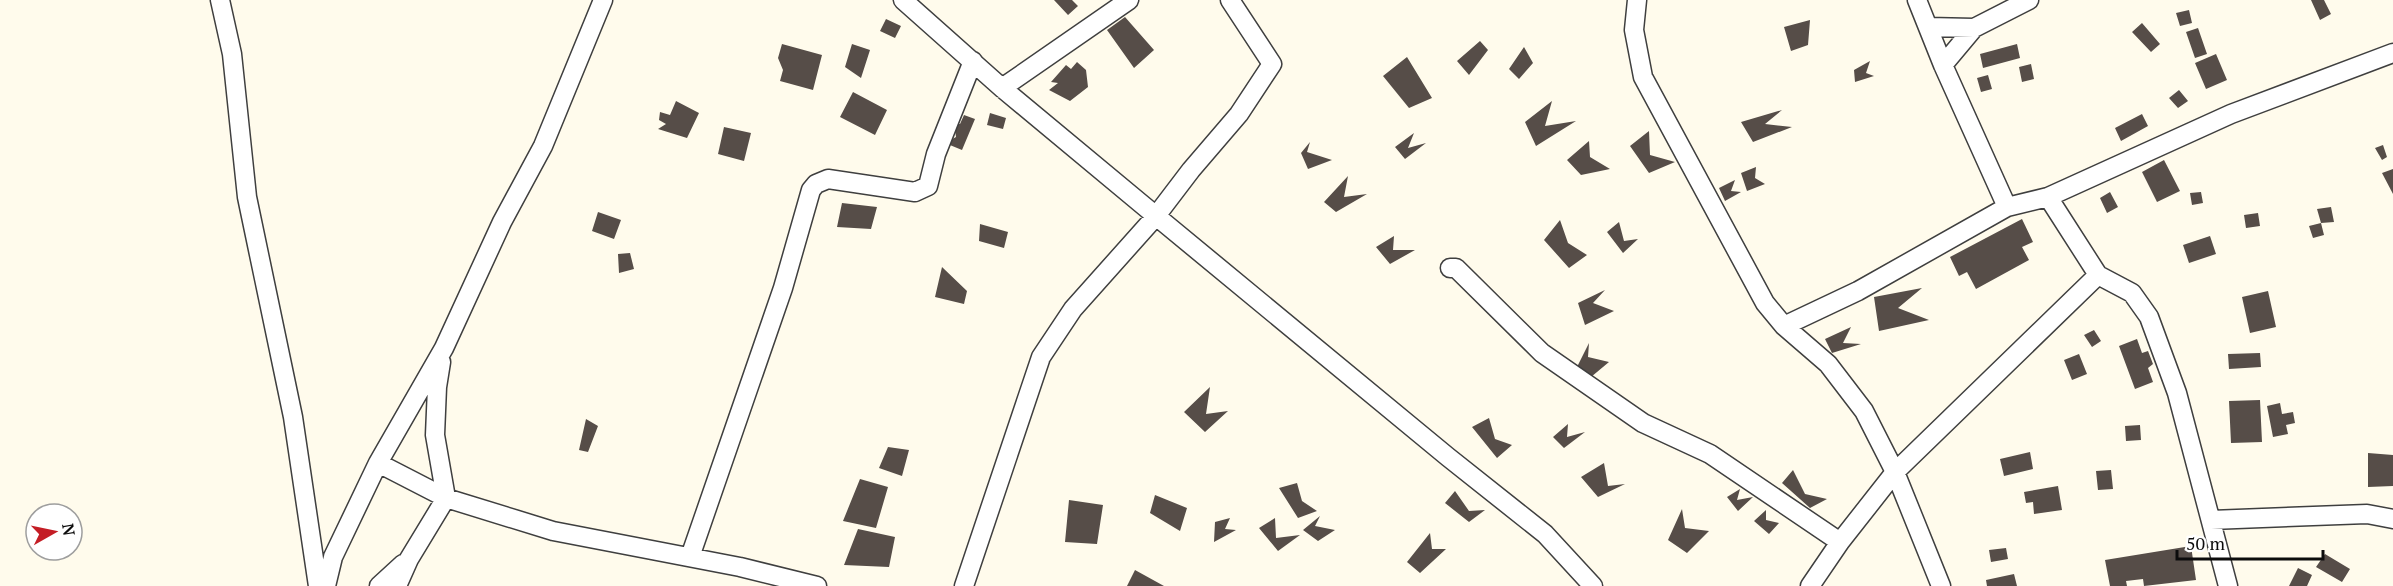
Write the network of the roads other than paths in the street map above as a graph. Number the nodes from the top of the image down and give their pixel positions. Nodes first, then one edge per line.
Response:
1 (220, 0) edge
2 (603, 0) edge
3 (903, 0) edge
4 (1129, 0) edge
5 (1230, 0) edge
6 (1637, 0) edge
7 (1917, 0) edge
8 (2029, 0) edge
9 (1928, 27) junction
10 (1974, 28) junction
11 (2393, 53) edge
12 (973, 61) junction
13 (1943, 65) junction
14 (1002, 88) junction
15 (2048, 196) junction
16 (2007, 207) junction
17 (1156, 216) junction
18 (1450, 268) dead end
19 (2098, 275) junction
20 (1784, 326) junction
21 (444, 348) junction
22 (378, 463) junction
23 (1895, 472) junction
24 (446, 498) junction
25 (2393, 519) edge
26 (2211, 520) junction
27 (1840, 542) junction
28 (690, 557) junction
29 (409, 559) junction
30 (318, 586) edge
31 (326, 586) edge
32 (379, 586) edge
33 (397, 586) edge
34 (817, 586) edge
35 (964, 586) edge
36 (1593, 586) edge
37 (1810, 586) edge
38 (1941, 586) edge
39 (2228, 586) edge

1 - 30 street
2 - 21 street
3 - 12 street
4 - 14 street
5 - 17 street
6 - 20 street
7 - 9 street
8 - 10 street
9 - 10 street
9 - 13 street
10 - 13 street
11 - 15 street
12 - 14 street
12 - 28 street
13 - 16 street
14 - 17 street
15 - 16 street
15 - 19 street
16 - 20 street
17 - 35 street
17 - 36 street
18 - 27 street
19 - 23 street
19 - 26 street
20 - 23 street
21 - 22 street
21 - 24 street
22 - 24 street
22 - 31 street
23 - 27 street
23 - 38 street
24 - 28 street
24 - 29 street
25 - 26 street
26 - 39 street
27 - 37 street
28 - 34 street
29 - 32 street
29 - 33 street

